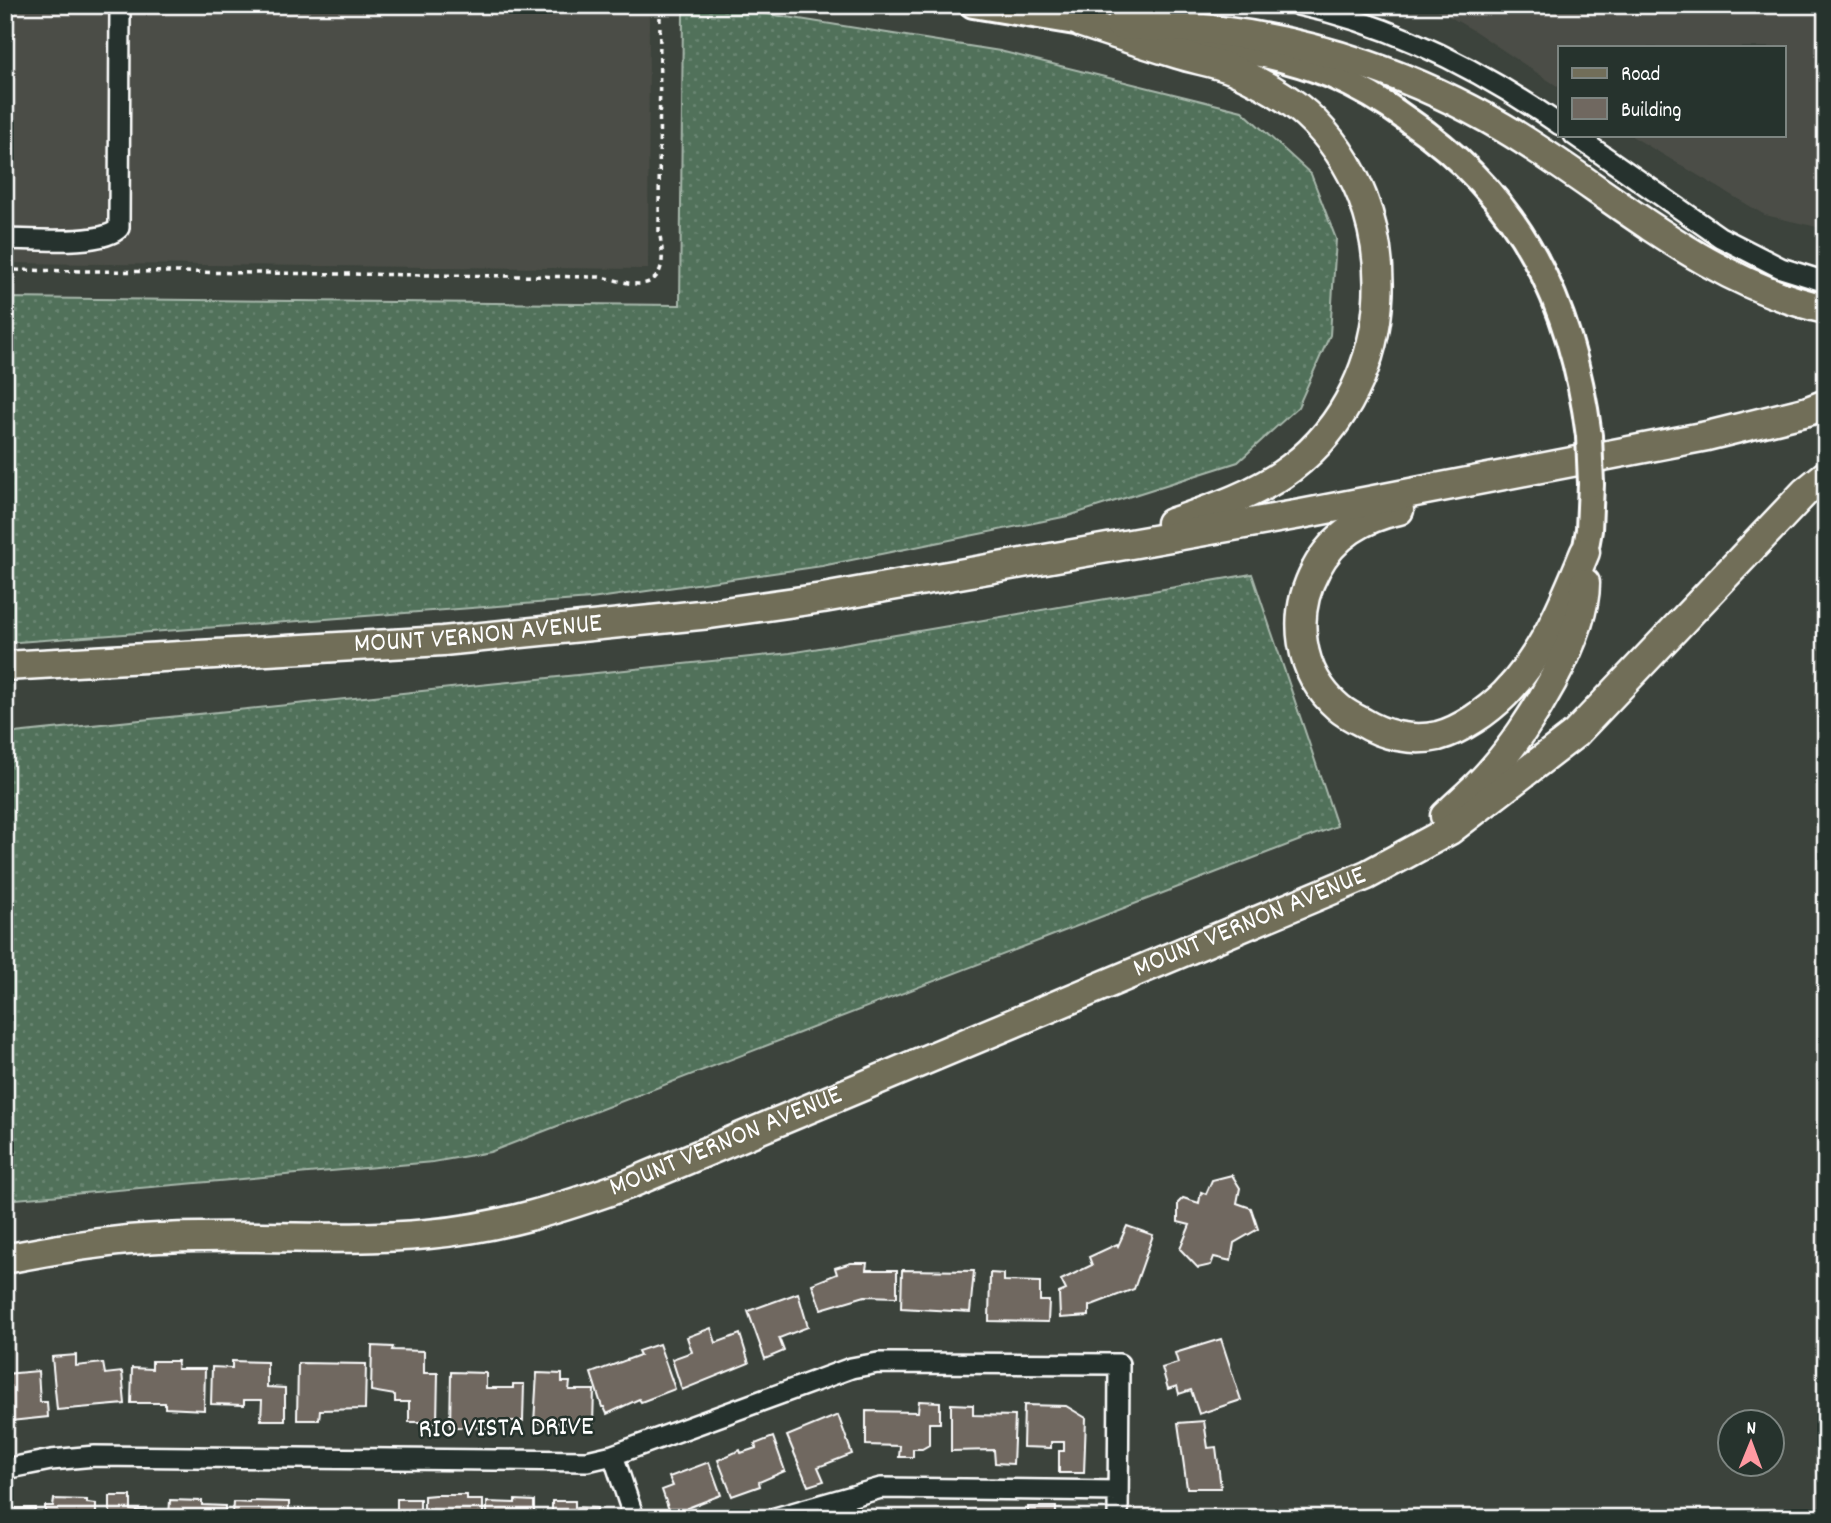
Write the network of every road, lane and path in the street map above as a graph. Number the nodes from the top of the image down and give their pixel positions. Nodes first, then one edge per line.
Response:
1 (120, 5) edge
2 (660, 5) edge
3 (973, 5) edge
4 (1298, 5) edge
5 (1082, 23) junction
6 (1558, 124) edge
7 (1575, 136) edge
8 (5, 239) edge
9 (5, 270) edge
10 (1826, 282) edge
11 (1826, 309) edge
12 (1826, 404) edge
13 (1826, 424) edge
14 (1826, 475) edge
15 (1585, 552) junction
16 (949, 575) junction
17 (5, 666) edge
18 (1407, 852) junction
19 (5, 1259) edge
20 (613, 1455) junction
21 (5, 1469) edge
22 (1118, 1490) junction
23 (634, 1518) edge
24 (775, 1518) edge
25 (1118, 1518) edge

1 - 8 street
2 - 9 path
3 - 5 main road
4 - 6 street
5 - 11 highway
5 - 15 main road, bridge
5 - 16 highway
7 - 10 street
12 - 16 highway
13 - 15 highway
14 - 18 highway
15 - 18 highway
16 - 17 highway, MOUNT VERNON AVENUE
18 - 19 highway, MOUNT VERNON AVENUE
20 - 21 street, RIO VISTA DRIVE
20 - 22 street, RIO VISTA DRIVE
20 - 23 street
22 - 24 street
22 - 25 street

